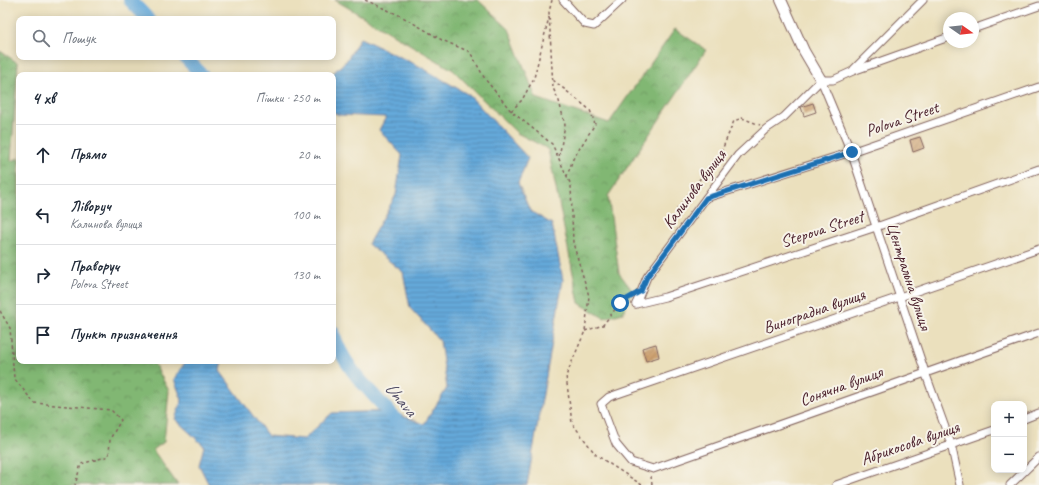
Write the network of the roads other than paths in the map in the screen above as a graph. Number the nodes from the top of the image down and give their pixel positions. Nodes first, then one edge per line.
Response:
1 (563, 0) edge
2 (622, 0) edge
3 (781, 0) edge
4 (923, 0) edge
5 (1039, 6) edge
6 (979, 27) edge
7 (943, 39) edge
8 (853, 71) junction
9 (821, 80) junction
10 (1039, 87) edge
11 (852, 152) junction
12 (1039, 169) edge
13 (706, 198) junction
14 (876, 227) junction
15 (1039, 249) edge
16 (900, 298) junction
17 (636, 304) joint
18 (1039, 333) edge
19 (925, 372) junction
20 (1039, 413) edge
21 (1027, 418) edge
22 (991, 431) edge
23 (951, 444) junction
24 (1039, 457) edge
25 (653, 469) joint
26 (1011, 484) edge
27 (836, 485) edge
28 (960, 485) edge

1 - 2 street
3 - 9 street
4 - 8 street
5 - 6 street
7 - 8 street
8 - 9 street
9 - 11 street, Центральна вулиця
9 - 13 street, Калинова вулиця
10 - 11 street, Polova Street
11 - 13 street, Polova Street
11 - 14 street, Центральна вулиця
12 - 14 street, Stepova Street
13 - 17 street, Калинова вулиця
14 - 16 street, Центральна вулиця
14 - 17 street, Stepova Street
15 - 16 street, Виноградна вулиця
16 - 19 street, Центральна вулиця
16 - 25 street, Виноградна вулиця
18 - 19 street, Сонячна вулиця
19 - 23 street, Центральна вулиця
19 - 25 street, Сонячна вулиця
20 - 21 street
22 - 23 street, Абрикосова вулиця
23 - 27 street, Абрикосова вулиця
23 - 28 street, Центральна вулиця
24 - 26 street

